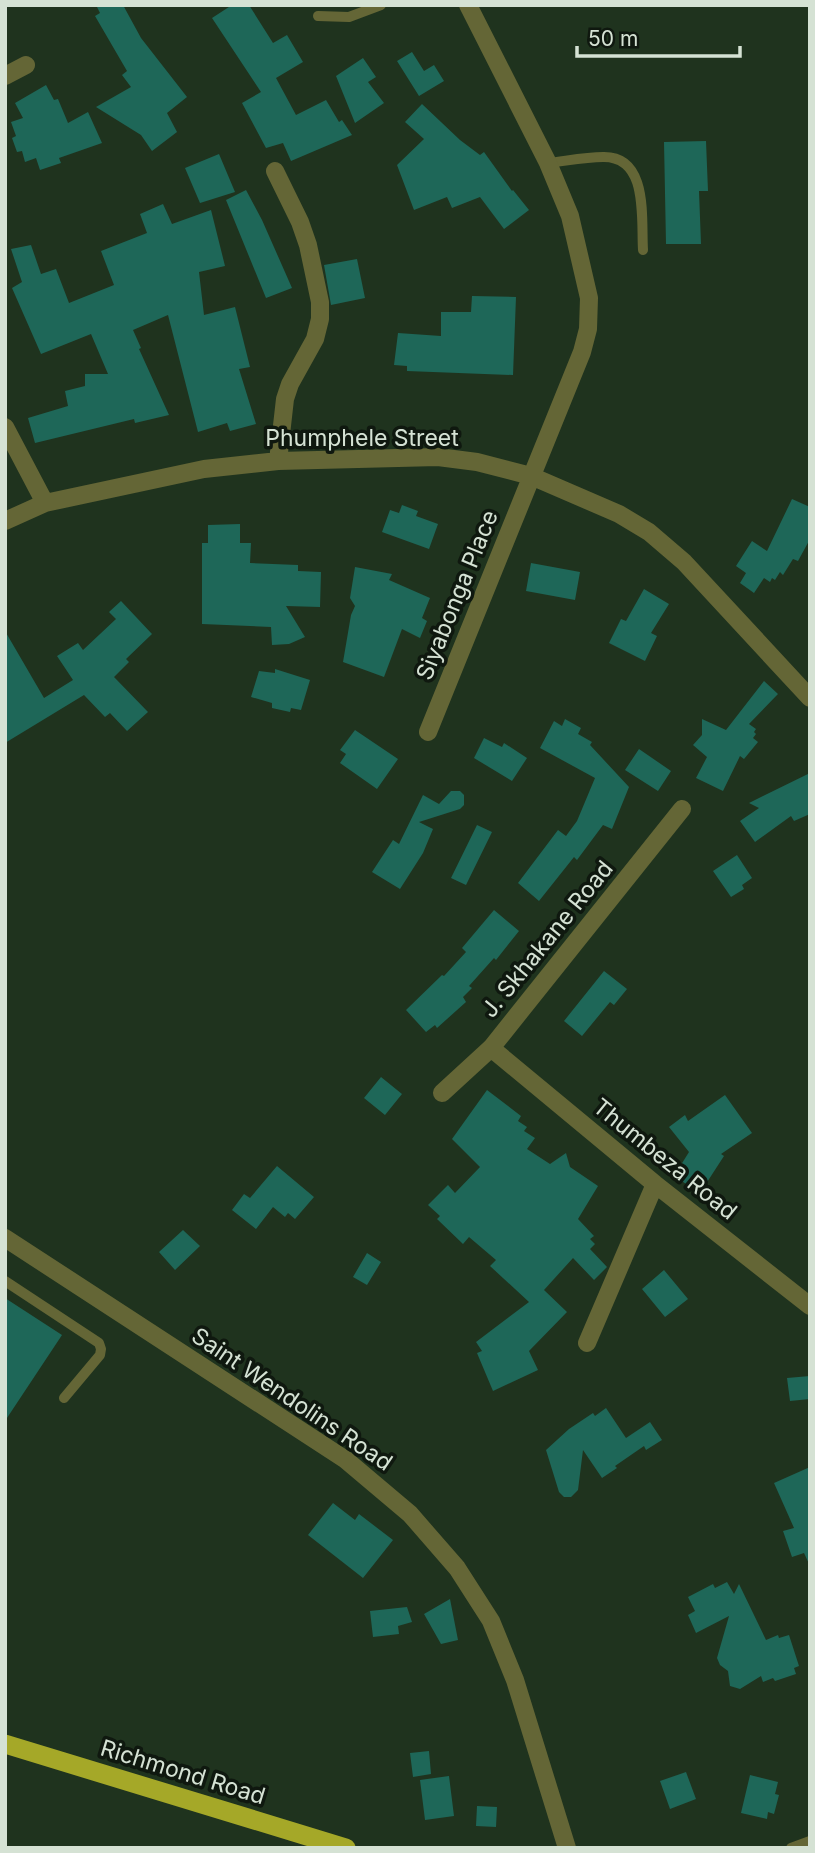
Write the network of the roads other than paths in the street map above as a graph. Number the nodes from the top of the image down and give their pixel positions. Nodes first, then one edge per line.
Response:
1 (382, 5) edge
2 (465, 7) edge
3 (318, 16) dead end
4 (26, 65) dead end
5 (5, 76) edge
6 (548, 163) junction
7 (275, 171) dead end
8 (643, 250) dead end
9 (5, 427) edge
10 (278, 460) junction
11 (531, 476) junction
12 (45, 503) junction
13 (5, 521) edge
14 (810, 698) edge
15 (428, 732) dead end
16 (682, 808) dead end
17 (491, 1048) junction
18 (442, 1093) dead end
19 (655, 1184) junction
20 (5, 1238) edge
21 (5, 1281) edge
22 (810, 1306) edge
23 (587, 1343) dead end
24 (64, 1398) dead end
25 (5, 1744) edge
26 (810, 1841) edge
27 (345, 1848) edge
28 (567, 1848) edge
29 (791, 1848) edge

1 - 3 lane
2 - 6 street, Siyabonga Place
4 - 5 street
6 - 8 lane
6 - 11 street, Siyabonga Place
7 - 10 street
9 - 12 street
10 - 11 street, Phumphele Street
10 - 12 street, Phumphele Street
11 - 14 street, Phumphele Street
11 - 15 street, Siyabonga Place
12 - 13 street, Phumphele Street
16 - 17 street, J. Skhakane Road
17 - 18 street, J. Skhakane Road
17 - 19 street, Thumbeza Road
19 - 22 street, Thumbeza Road
19 - 23 street
20 - 28 street, Saint Wendolins Road
21 - 24 lane
25 - 27 highway, Richmond Road
26 - 29 lane

